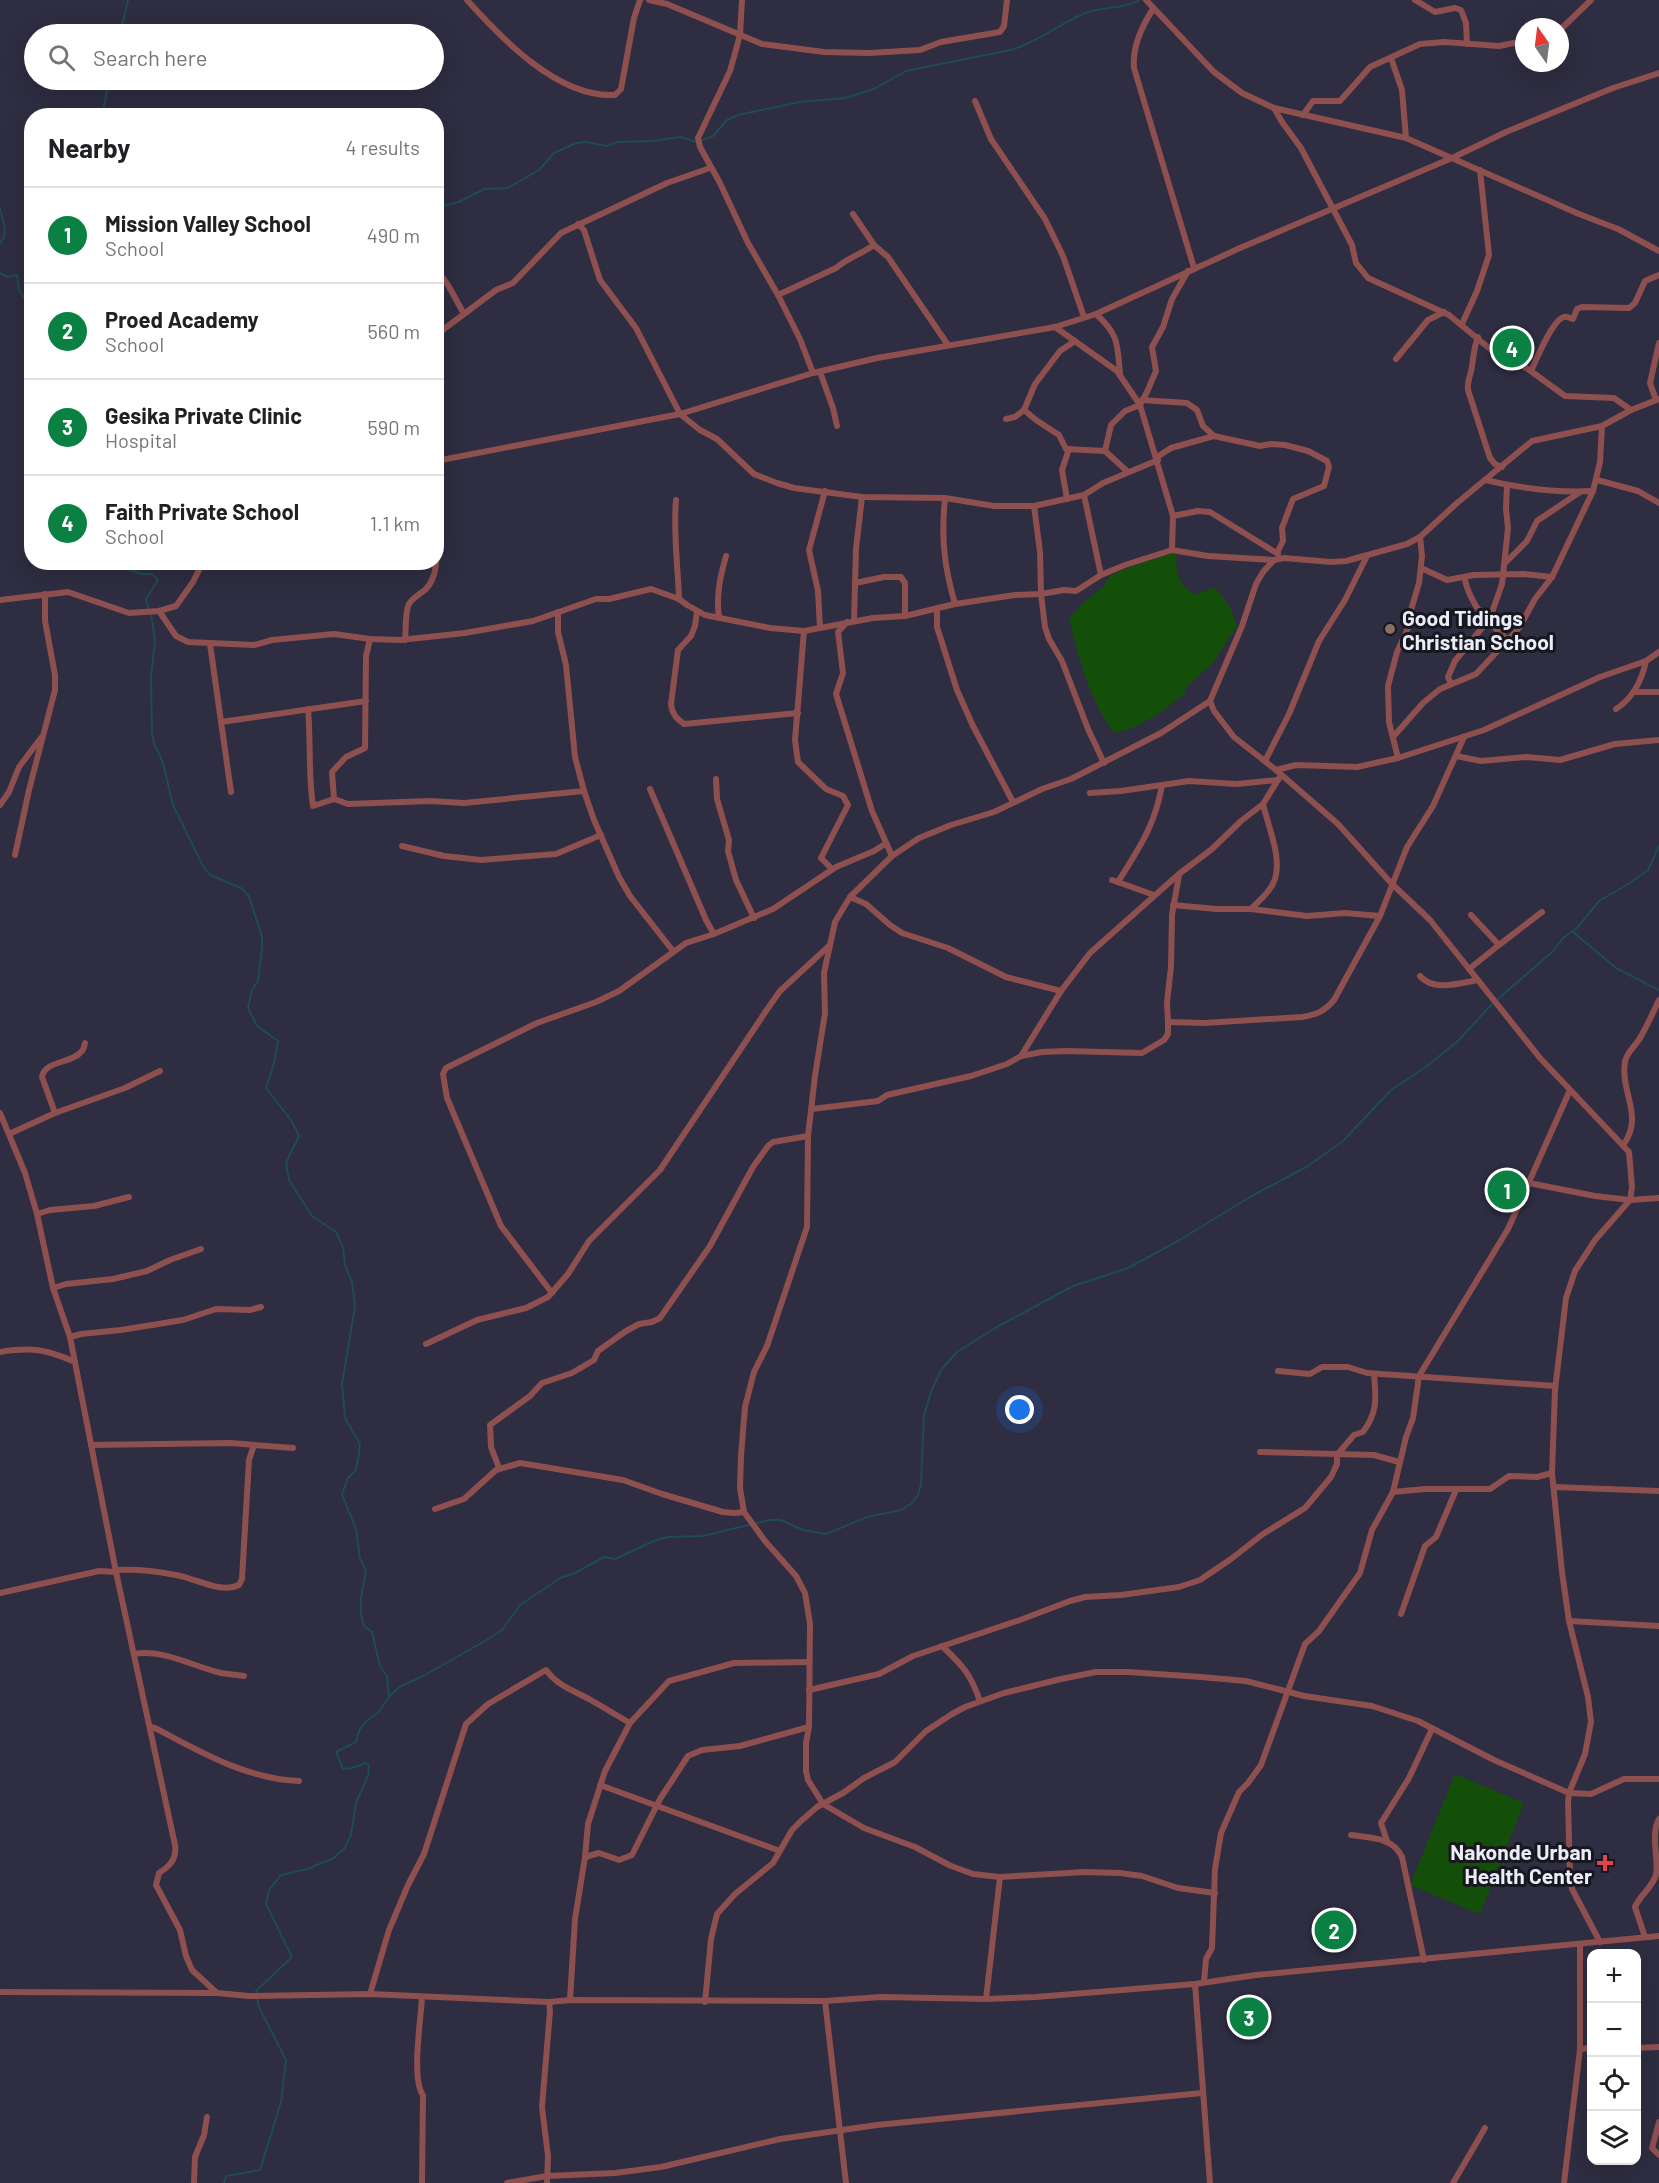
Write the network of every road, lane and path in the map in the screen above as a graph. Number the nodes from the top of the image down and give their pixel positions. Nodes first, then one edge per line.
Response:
1 (466, 0) edge
2 (639, 0) edge
3 (649, 0) edge
4 (742, 0) edge
5 (1007, 0) edge
6 (1146, 0) edge
7 (1414, 0) edge
8 (1591, 0) edge
9 (1153, 9) junction
10 (1569, 21) edge
11 (740, 35) junction
12 (1515, 43) edge
13 (1467, 44) junction
14 (1391, 58) junction
15 (1659, 74) edge
16 (975, 101) dead end
17 (1274, 108) junction
18 (1303, 115) junction
19 (1406, 138) junction
20 (1452, 158) junction
21 (710, 168) junction
22 (1480, 170) junction
23 (1332, 208) junction
24 (853, 214) dead end
25 (578, 224) junction
26 (874, 245) junction
27 (1659, 251) edge
28 (1191, 270) junction
29 (1659, 275) edge
30 (444, 280) edge
31 (778, 295) junction
32 (1444, 312) junction
33 (464, 314) junction
34 (1096, 314) junction
35 (1084, 317) junction
36 (1462, 324) junction
37 (1055, 327) junction
38 (444, 329) edge
39 (1478, 337) junction
40 (1075, 341) junction
41 (1659, 343) edge
42 (948, 345) junction
43 (1396, 359) dead end
44 (1531, 371) junction
45 (817, 372) junction
46 (1120, 373) junction
47 (1657, 399) edge
48 (1141, 403) junction
49 (1024, 410) junction
50 (1631, 410) junction
51 (680, 414) junction
52 (1006, 419) dead end
53 (837, 426) dead end
54 (1602, 426) junction
55 (1214, 436) junction
56 (1069, 449) junction
57 (1106, 451) junction
58 (1157, 459) junction
59 (444, 460) edge
60 (1502, 467) junction
61 (1128, 472) junction
62 (1485, 480) junction
63 (1597, 480) junction
64 (1507, 485) junction
65 (825, 491) junction
66 (1593, 491) junction
67 (1580, 492) junction
68 (1084, 495) junction
69 (862, 497) junction
70 (945, 498) junction
71 (1067, 499) junction
72 (676, 500) dead end
73 (1659, 503) edge
74 (1034, 506) junction
75 (1173, 516) junction
76 (1420, 537) junction
77 (1172, 549) junction
78 (726, 556) dead end
79 (1367, 556) junction
80 (1275, 557) junction
81 (1505, 564) junction
82 (1421, 568) junction
83 (199, 570) edge
84 (435, 570) edge
85 (1504, 574) junction
86 (1101, 575) junction
87 (1464, 577) junction
88 (1552, 577) junction
89 (855, 583) junction
90 (45, 594) junction
91 (1041, 594) junction
92 (679, 599) junction
93 (0, 600) edge
94 (955, 604) junction
95 (937, 608) junction
96 (159, 611) junction
97 (558, 612) junction
98 (697, 612) junction
99 (905, 616) junction
100 (719, 618) junction
101 (851, 622) junction
102 (1487, 622) junction
103 (820, 628) junction
104 (804, 631) junction
105 (370, 639) junction
106 (405, 640) junction
107 (1508, 640) junction
108 (210, 644) junction
109 (1659, 652) edge
110 (1646, 661) junction
111 (1451, 684) junction
112 (1634, 692) junction
113 (1659, 692) edge
114 (366, 701) junction
115 (1210, 701) junction
116 (1616, 709) dead end
117 (308, 710) junction
118 (798, 712) junction
119 (221, 722) junction
120 (43, 736) junction
121 (1393, 737) junction
122 (1464, 737) junction
123 (1659, 740) edge
124 (1456, 756) junction
125 (1398, 758) junction
126 (1265, 761) junction
127 (1104, 763) junction
128 (1278, 775) junction
129 (716, 779) dead end
130 (1162, 785) junction
131 (650, 789) dead end
132 (584, 791) junction
133 (231, 792) dead end
134 (1090, 793) dead end
135 (334, 799) junction
136 (1013, 802) junction
137 (1263, 804) junction
138 (0, 805) edge
139 (601, 835) junction
140 (885, 844) junction
141 (402, 846) dead end
142 (15, 855) dead end
143 (891, 856) junction
144 (832, 869) junction
145 (1179, 874) junction
146 (1391, 883) junction
147 (1154, 896) junction
148 (850, 897) junction
149 (1173, 905) junction
150 (1251, 909) junction
151 (1542, 912) dead end
152 (1471, 915) dead end
153 (1380, 916) junction
154 (754, 918) junction
155 (714, 934) junction
156 (830, 945) junction
157 (1499, 945) junction
158 (673, 951) junction
159 (1469, 969) junction
160 (1420, 976) dead end
161 (1478, 980) junction
162 (1061, 991) junction
163 (1659, 1000) edge
164 (1168, 1022) junction
165 (85, 1043) dead end
166 (1021, 1056) junction
167 (160, 1071) dead end
168 (1570, 1090) junction
169 (812, 1109) junction
170 (0, 1113) edge
171 (55, 1113) junction
172 (9, 1134) junction
173 (808, 1136) junction
174 (1624, 1144) junction
175 (1529, 1183) junction
176 (129, 1197) dead end
177 (1659, 1198) edge
178 (1630, 1200) junction
179 (37, 1214) junction
180 (201, 1249) dead end
181 (53, 1288) junction
182 (552, 1293) junction
183 (261, 1307) dead end
184 (70, 1337) junction
185 (426, 1344) dead end
186 (0, 1352) edge
187 (75, 1362) junction
188 (1278, 1371) dead end
189 (1374, 1374) junction
190 (1419, 1376) junction
191 (1556, 1386) junction
192 (91, 1445) junction
193 (255, 1445) junction
194 (293, 1448) dead end
195 (1260, 1452) dead end
196 (1337, 1455) junction
197 (1399, 1462) junction
198 (500, 1468) junction
199 (1552, 1473) junction
200 (1554, 1487) junction
201 (1456, 1490) junction
202 (1659, 1491) edge
203 (1393, 1492) junction
204 (435, 1509) dead end
205 (744, 1512) junction
206 (116, 1571) junction
207 (0, 1593) edge
208 (1401, 1614) dead end
209 (1569, 1621) junction
210 (1659, 1626) edge
211 (942, 1646) junction
212 (134, 1654) junction
213 (809, 1662) junction
214 (244, 1676) dead end
215 (809, 1690) junction
216 (1288, 1693) junction
217 (980, 1701) junction
218 (630, 1723) junction
219 (150, 1727) junction
220 (809, 1727) junction
221 (1432, 1729) junction
222 (1659, 1779) edge
223 (299, 1781) dead end
224 (600, 1785) junction
225 (1569, 1793) junction
226 (823, 1804) junction
227 (656, 1806) junction
228 (1659, 1819) edge
229 (1351, 1835) dead end
230 (1387, 1841) junction
231 (780, 1851) junction
232 (1658, 1856) edge
233 (585, 1857) junction
234 (999, 1877) junction
235 (1215, 1893) junction
236 (1659, 1936) edge
237 (1645, 1937) junction
238 (1600, 1942) junction
239 (1580, 1945) junction
240 (1424, 1960) junction
241 (1204, 1982) junction
242 (1195, 1983) junction
243 (0, 1992) edge
244 (217, 1994) junction
245 (370, 1994) junction
246 (422, 1997) junction
247 (986, 1998) junction
248 (570, 2000) junction
249 (825, 2001) junction
250 (549, 2002) junction
251 (705, 2002) junction
252 (1587, 2048) edge
253 (1641, 2048) edge
254 (1659, 2048) edge
255 (1580, 2049) junction
256 (1202, 2093) junction
257 (207, 2117) dead end
258 (1659, 2122) edge
259 (1485, 2128) dead end
260 (841, 2132) junction
261 (1659, 2154) edge
262 (547, 2180) edge
263 (194, 2183) edge
264 (422, 2183) edge
265 (507, 2183) edge
266 (846, 2183) edge
267 (1210, 2183) edge
268 (1452, 2183) edge
269 (1564, 2183) edge

1 - 2 street
3 - 11 street
4 - 11 street
5 - 11 street
6 - 9 street
7 - 13 street
8 - 10 street
9 - 17 street
9 - 28 street
11 - 21 street
12 - 13 street
13 - 14 street
14 - 18 street
14 - 19 street
15 - 20 street
16 - 35 street
17 - 18 street
17 - 23 street
18 - 19 street
19 - 20 street
20 - 22 street
20 - 23 street
21 - 25 street
21 - 31 street
22 - 27 street
22 - 36 street
23 - 28 street
23 - 32 street
24 - 26 street
25 - 33 street
25 - 51 street
26 - 31 street
26 - 42 street
28 - 34 street
28 - 48 street
29 - 44 street
30 - 33 street
31 - 45 street
32 - 36 street
32 - 43 street
33 - 38 street
34 - 35 street
34 - 46 street
35 - 37 street
36 - 39 street
37 - 40 street
37 - 42 street
39 - 44 street
39 - 60 street
40 - 46 street
40 - 49 street
41 - 47 street
42 - 45 street
44 - 50 street
45 - 51 street
45 - 53 street
46 - 48 street
47 - 50 street
48 - 55 street
48 - 57 street
48 - 58 street
49 - 52 street
49 - 56 street
50 - 54 street
51 - 59 street
51 - 65 street
54 - 60 street
54 - 63 street
55 - 58 street
55 - 80 street
56 - 57 street
56 - 71 street
57 - 61 street
58 - 61 street
58 - 75 street
60 - 62 street
61 - 68 street
62 - 64 street
62 - 76 street
63 - 66 street
63 - 73 street
64 - 67 street
64 - 81 street
65 - 69 street
65 - 103 street
66 - 67 street
66 - 88 street
67 - 81 street
68 - 71 street
68 - 86 street
69 - 70 street
69 - 89 street
70 - 74 street
70 - 94 street
71 - 74 street
72 - 92 street
74 - 91 street
75 - 77 street
75 - 80 street
76 - 79 street
76 - 82 street
77 - 80 street
77 - 86 street
78 - 100 street
79 - 80 street
79 - 126 street
80 - 115 street
81 - 85 street
82 - 87 street
82 - 121 street
83 - 96 street
84 - 106 street
85 - 87 street
85 - 88 street
85 - 102 street
86 - 91 street
87 - 102 street
88 - 107 street
89 - 99 street
89 - 101 street
90 - 93 street
90 - 96 street
90 - 120 street
91 - 94 street
91 - 127 street
92 - 97 street
92 - 98 street
94 - 95 street
95 - 99 street
95 - 136 street
96 - 108 street
97 - 106 street
97 - 132 street
98 - 100 street
98 - 118 street
99 - 101 street
100 - 104 street
101 - 103 street
101 - 140 street
102 - 107 street
102 - 111 street
103 - 104 street
104 - 118 street
105 - 106 street
105 - 108 street
105 - 114 street
107 - 111 street
108 - 119 street
109 - 110 street
110 - 112 street
110 - 122 street
111 - 121 street
112 - 113 street
112 - 116 street
114 - 117 street
114 - 135 street
115 - 126 street
115 - 127 street
117 - 119 street
117 - 135 street
118 - 144 street
119 - 133 street
120 - 138 street
120 - 142 street
121 - 125 street
122 - 124 street
122 - 125 street
123 - 124 street
124 - 146 street
125 - 128 street
126 - 128 street
127 - 136 street
128 - 130 street
128 - 137 street
128 - 146 street
129 - 154 street
130 - 134 street
130 - 147 street
131 - 155 street
132 - 135 street
132 - 139 street
136 - 143 street
137 - 145 street
137 - 150 street
139 - 141 street
139 - 158 street
140 - 143 street
140 - 144 street
143 - 148 street
144 - 154 street
145 - 147 street
145 - 149 street
146 - 153 street
146 - 159 street
147 - 162 street
148 - 156 street
148 - 162 street
149 - 150 street
149 - 164 street
150 - 153 street
151 - 157 street
152 - 157 street
153 - 164 street
154 - 155 street
155 - 158 street
156 - 169 street
156 - 182 street
157 - 159 street
158 - 182 street
159 - 161 street
160 - 161 street
161 - 168 street
162 - 166 street
163 - 174 street
164 - 166 street
165 - 171 street
166 - 169 street
167 - 171 street
168 - 174 street
168 - 175 street
169 - 173 street
170 - 172 street
171 - 172 street
172 - 179 street
173 - 198 street
173 - 205 street
174 - 178 street
175 - 178 street
175 - 190 street
176 - 179 street
177 - 178 street
178 - 191 street
179 - 181 street
180 - 181 street
181 - 184 street
182 - 185 street
183 - 184 street
184 - 187 street
186 - 187 street
187 - 192 street
188 - 189 street
189 - 190 street
189 - 196 street
190 - 191 street
190 - 197 street
191 - 199 street
192 - 193 street
192 - 206 street
193 - 194 street
193 - 206 street
195 - 196 street
196 - 197 street
196 - 211 street
197 - 203 street
198 - 204 street
198 - 205 street
199 - 200 street
199 - 201 street
200 - 202 street
200 - 209 street
201 - 203 street
201 - 208 street
203 - 216 street
205 - 213 street
206 - 207 street
206 - 212 street
209 - 210 street
209 - 225 street
211 - 215 street
211 - 217 street
212 - 214 street
212 - 219 street
213 - 215 street
213 - 218 street
215 - 220 street
216 - 217 street
216 - 221 street
216 - 235 street
217 - 226 street
218 - 224 street
218 - 245 street
219 - 223 street
219 - 244 street
220 - 226 street
220 - 227 street
221 - 225 street
221 - 230 street
222 - 225 street
224 - 227 street
224 - 233 street
225 - 238 street
226 - 231 street
226 - 234 street
227 - 231 street
227 - 233 street
228 - 232 street
229 - 230 street
230 - 240 street
231 - 251 street
232 - 237 street
233 - 248 street
234 - 235 street
234 - 247 street
235 - 241 street
236 - 237 street
237 - 238 street
238 - 239 street
239 - 240 street
239 - 255 street
240 - 241 street
241 - 242 street
242 - 247 street
242 - 256 street
243 - 244 street
244 - 245 street
245 - 246 street
246 - 250 street
246 - 264 street
247 - 249 street
248 - 250 street
248 - 251 street
249 - 251 street
249 - 260 street
250 - 262 street
252 - 255 street
253 - 254 street
255 - 269 street
256 - 260 street
256 - 267 street
257 - 263 street
258 - 261 street
259 - 268 street
260 - 262 street
260 - 266 street
262 - 265 street

